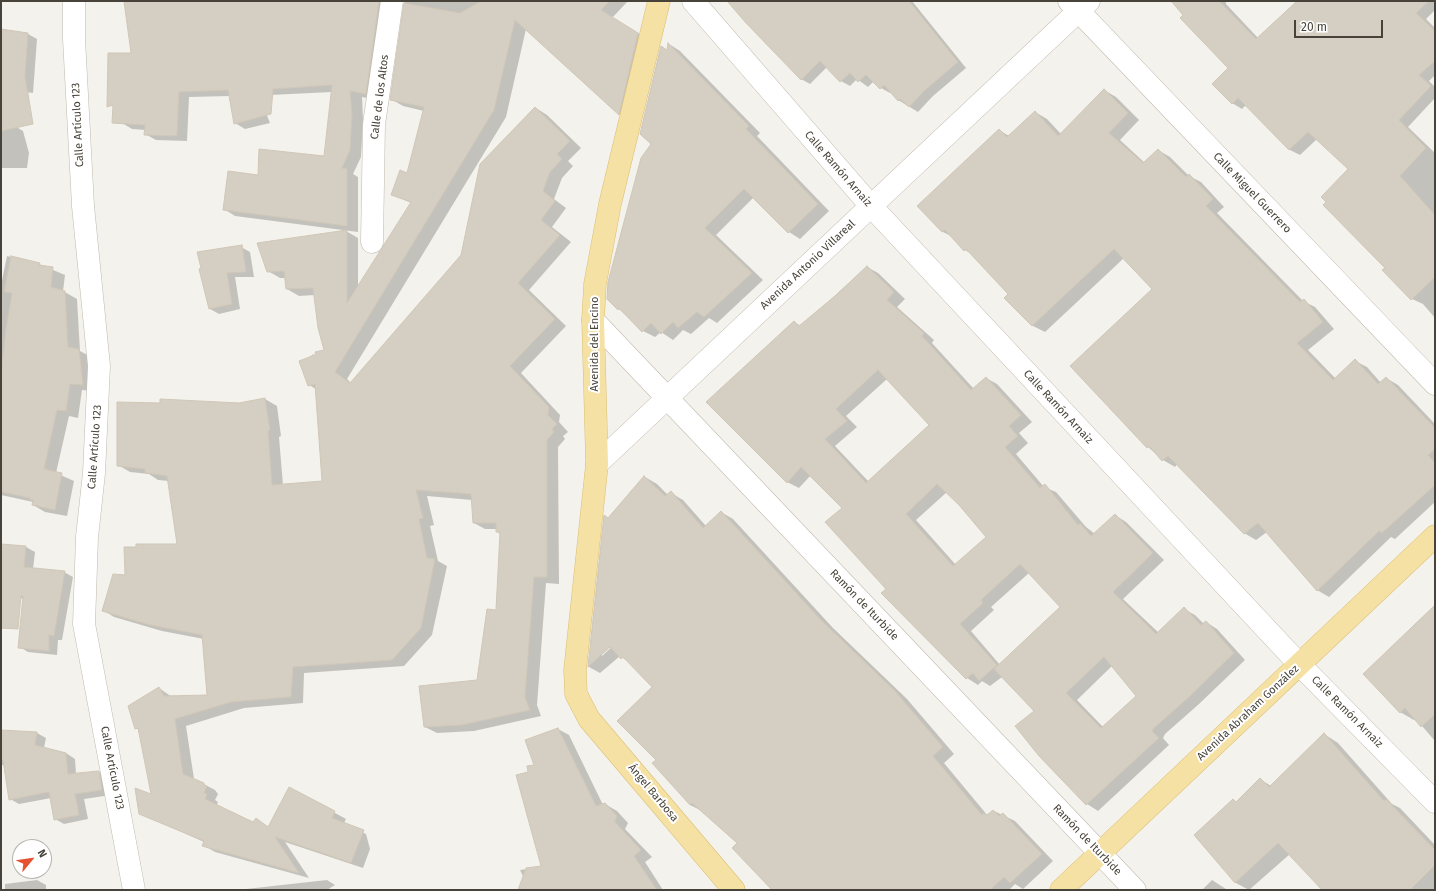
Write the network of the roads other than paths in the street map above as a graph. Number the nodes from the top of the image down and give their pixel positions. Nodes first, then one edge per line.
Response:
1 (74, 1) edge
2 (392, 1) edge
3 (659, 1) edge
4 (694, 1) edge
5 (1079, 4) edge
6 (871, 206) junction
7 (372, 242) dead end
8 (592, 320) junction
9 (1435, 384) edge
10 (667, 398) junction
11 (597, 464) junction
12 (1435, 536) edge
13 (1299, 664) junction
14 (576, 694) joint
15 (1435, 802) edge
16 (1100, 853) junction
17 (134, 890) edge
18 (734, 890) edge
19 (1061, 890) edge
20 (1135, 890) edge

1 - 17 street, Calle Artículo 123
2 - 7 street, Calle de los Altos
3 - 8 main road, Avenida del Encino
4 - 6 street, Calle Ramón Arnaiz
5 - 6 street, Avenida Antonio Villareal
5 - 9 street, Calle Miguel Guerrero
6 - 10 street, Avenida Antonio Villareal
6 - 13 street, Calle Ramón Arnaiz
8 - 10 street, Ramón de Iturbide
8 - 11 main road, Avenida del Encino
10 - 11 street, Avenida Antonio Villareal
10 - 16 street, Ramón de Iturbide
11 - 14 main road, Avenida del Encino
12 - 13 main road, Avenida Abraham González
13 - 15 street, Calle Ramón Arnaiz
13 - 16 main road, Avenida Abraham González
14 - 18 main road, Ángel Barbosa
16 - 19 main road, Avenida Abraham González
16 - 20 street, Ramón de Iturbide

